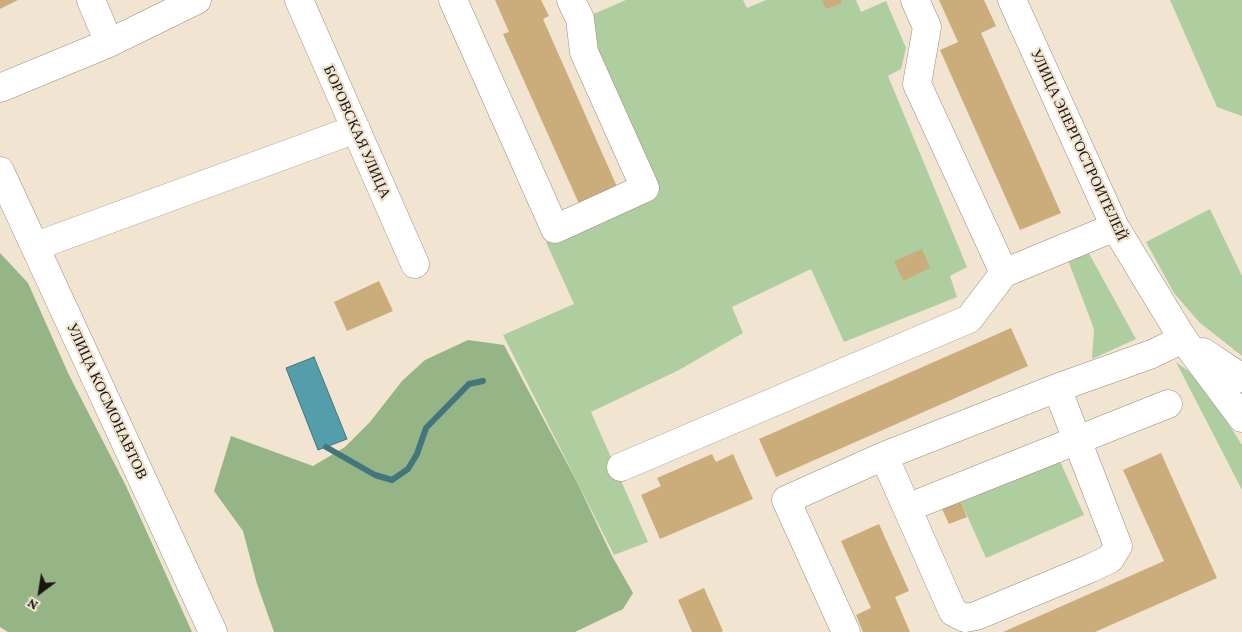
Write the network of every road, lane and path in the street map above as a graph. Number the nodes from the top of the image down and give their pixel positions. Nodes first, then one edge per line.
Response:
1 (91, 0) edge
2 (197, 0) edge
3 (299, 0) edge
4 (453, 0) edge
5 (571, 0) edge
6 (915, 0) edge
7 (1012, 0) edge
8 (109, 43) junction
9 (0, 88) edge
10 (356, 129) junction
11 (0, 171) edge
12 (1115, 227) junction
13 (36, 246) junction
14 (415, 264) dead end
15 (1004, 273) junction
16 (1183, 338) junction
17 (1242, 378) edge
18 (1057, 388) junction
19 (1168, 404) dead end
20 (1242, 418) edge
21 (1077, 440) junction
22 (884, 456) junction
23 (621, 467) dead end
24 (907, 508) junction
25 (213, 632) edge
26 (846, 632) edge

1 - 8 street
2 - 8 street
3 - 10 street, БОРОВСКАЯ УЛИЦА
4 - 5 street
6 - 15 street
7 - 12 street, УЛИЦА ЭНЕРГОСТРОИТЕЛЕЙ
8 - 9 street
10 - 13 street
10 - 14 street, БОРОВСКАЯ УЛИЦА
11 - 13 street, УЛИЦА КОСМОНАВТОВ
12 - 15 street
12 - 16 street, УЛИЦА ЭНЕРГОСТРОИТЕЛЕЙ
13 - 25 street, УЛИЦА КОСМОНАВТОВ
15 - 23 street
16 - 17 street, УЛИЦА ЭНЕРГОСТРОИТЕЛЕЙ
16 - 18 street
16 - 20 street, УЛИЦА ЭНЕРГОСТРОИТЕЛЕЙ
18 - 21 street
18 - 22 street
19 - 21 street
21 - 24 street
21 - 24 street
22 - 24 street
22 - 26 street

